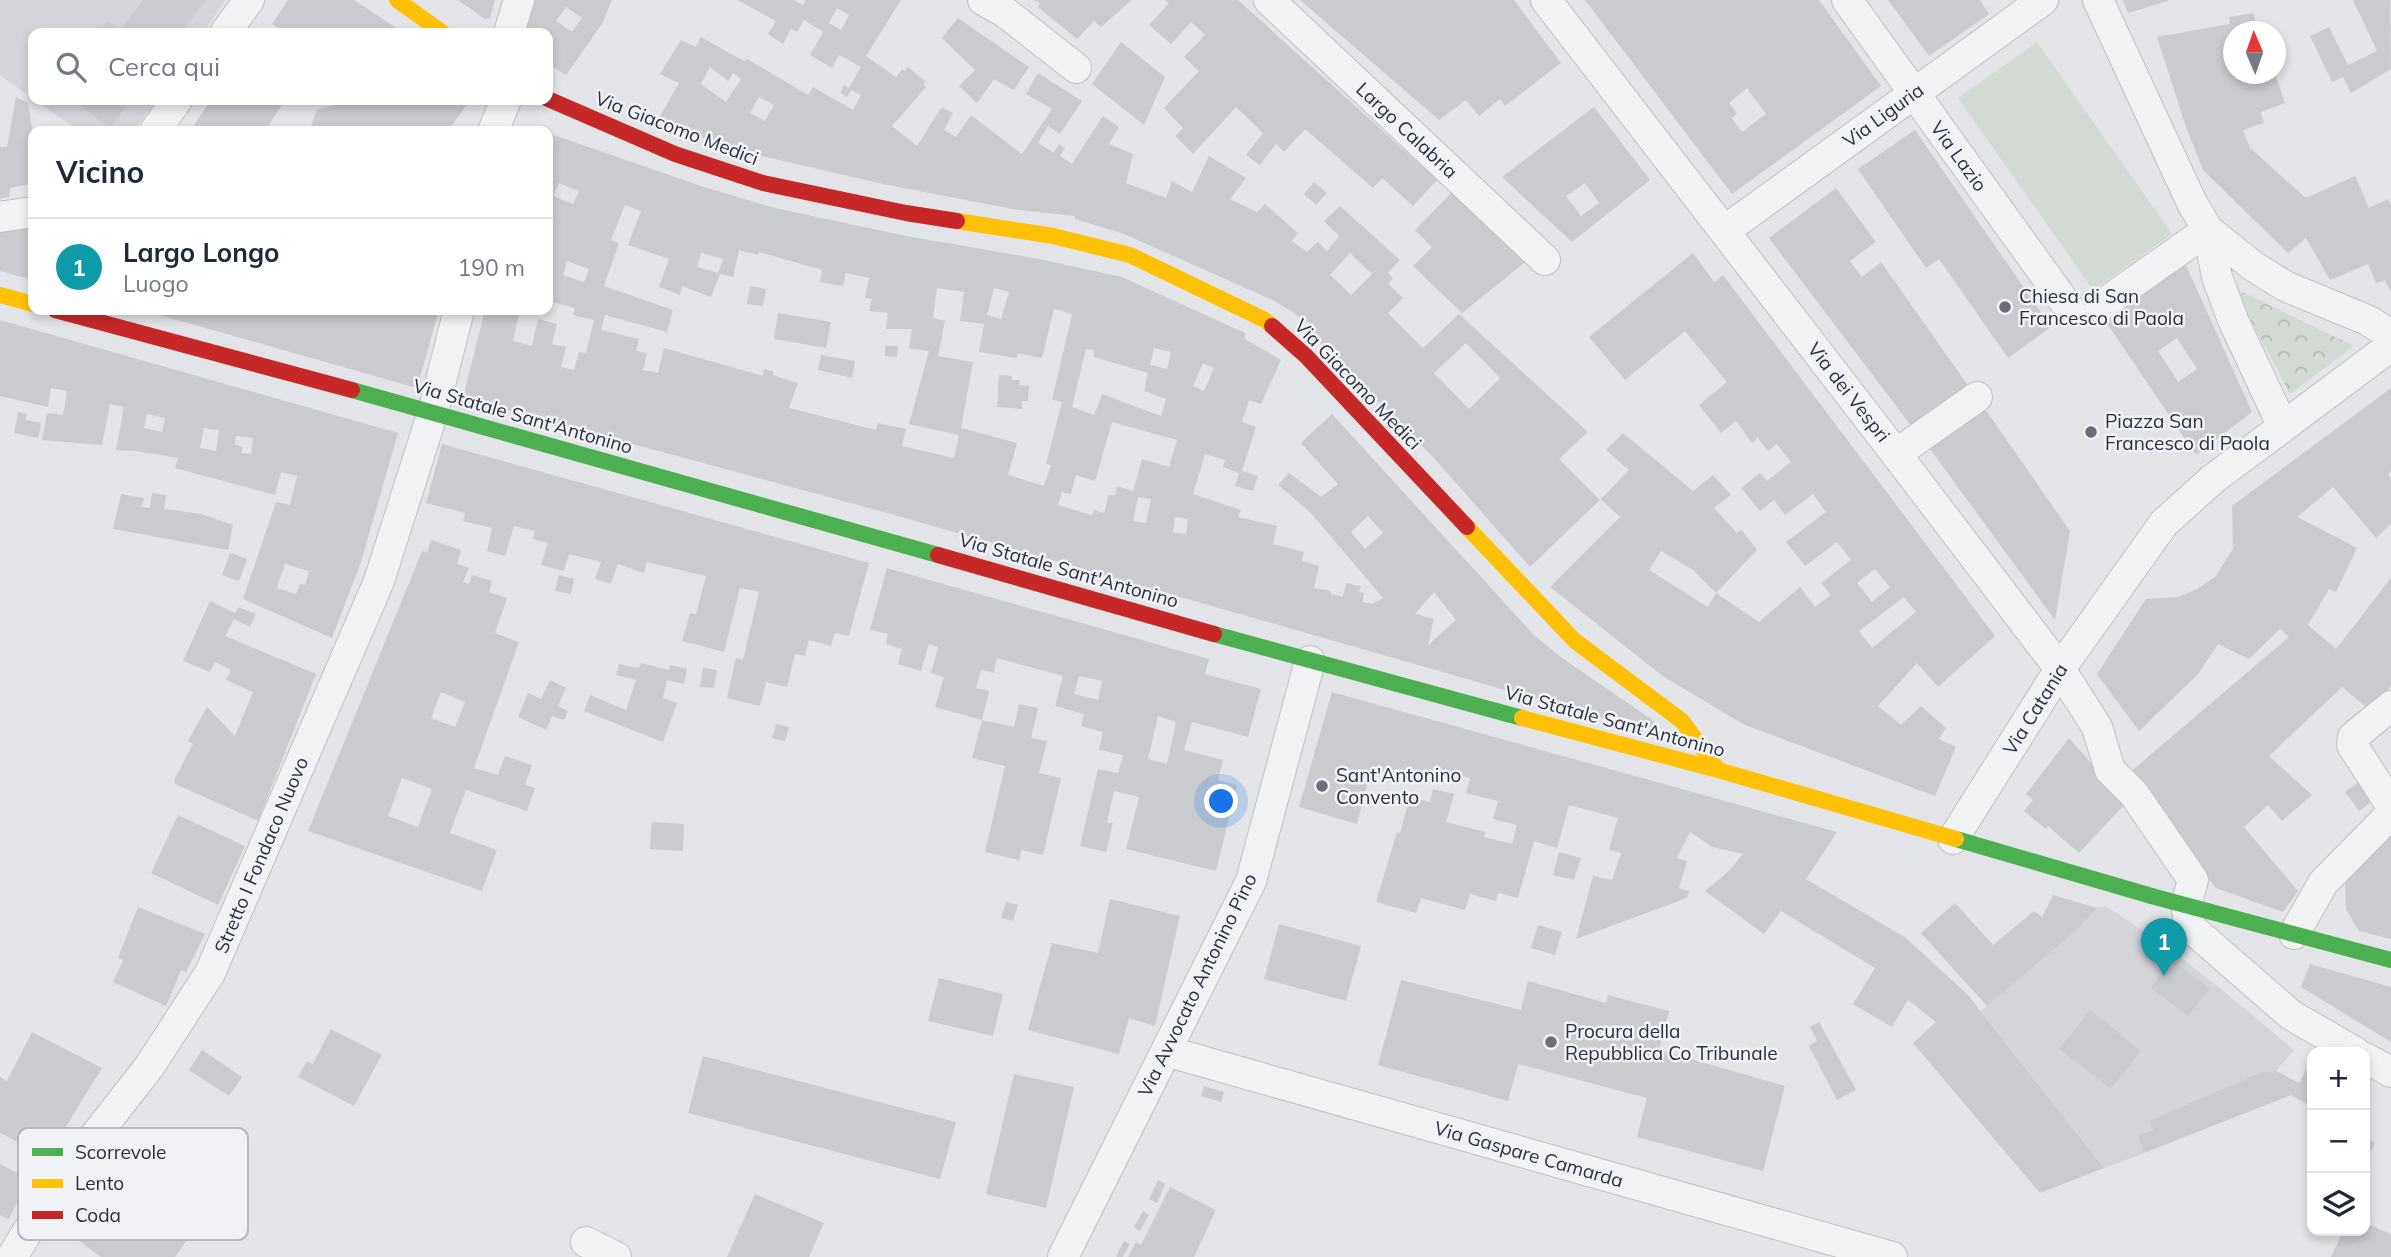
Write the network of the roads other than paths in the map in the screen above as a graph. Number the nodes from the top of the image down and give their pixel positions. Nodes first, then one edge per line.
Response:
1 (249, 0) edge
2 (397, 0) edge
3 (519, 0) edge
4 (983, 0) edge
5 (1269, 0) edge
6 (1546, 0) edge
7 (1847, 0) edge
8 (2043, 0) edge
9 (2098, 0) edge
10 (229, 28) edge
11 (436, 28) edge
12 (511, 28) edge
13 (1076, 68) dead end
14 (1914, 93) junction
15 (553, 101) edge
16 (173, 105) edge
17 (504, 105) edge
18 (159, 126) edge
19 (495, 126) edge
20 (28, 213) edge
21 (0, 217) edge
22 (2208, 230) junction
23 (1724, 231) junction
24 (1545, 260) dead end
25 (0, 295) edge
26 (28, 303) edge
27 (2100, 306) dead end
28 (2070, 311) dead end
29 (74, 315) edge
30 (458, 315) edge
31 (2391, 335) edge
32 (2391, 346) edge
33 (1978, 397) dead end
34 (433, 412) junction
35 (2283, 427) junction
36 (1896, 454) junction
37 (1310, 661) junction
38 (2060, 669) junction
39 (2391, 706) edge
40 (1718, 770) junction
41 (2391, 805) edge
42 (2391, 814) edge
43 (1953, 839) junction
44 (2186, 905) junction
45 (2304, 937) junction
46 (2391, 960) edge
47 (2346, 1047) edge
48 (1166, 1051) junction
49 (2370, 1061) edge
50 (2391, 1072) edge
51 (101, 1128) edge
52 (22, 1240) edge
53 (586, 1242) dead end
54 (12, 1257) edge
55 (616, 1257) edge
56 (1063, 1257) edge
57 (1892, 1257) edge

1 - 10 street
2 - 11 street
3 - 12 street
4 - 13 street
5 - 24 street, Largo Calabria
6 - 23 street, Via dei Vespri
7 - 14 street, Via Lazio
8 - 14 street, Via Liguria
9 - 22 street
14 - 23 street, Via Liguria
14 - 28 street, Via Lazio
15 - 40 street, Via Giacomo Medici
16 - 18 street
17 - 19 street
20 - 21 street
22 - 27 street
22 - 31 street
22 - 35 street
23 - 36 street, Via dei Vespri
25 - 26 street
29 - 34 street, Via Statale Sant'Antonino
30 - 34 street, Stretto I Fondaco Nuovo
32 - 35 street
33 - 36 street
34 - 37 street, Via Statale Sant'Antonino
34 - 51 street, Stretto I Fondaco Nuovo
35 - 38 street, Via Catania
36 - 38 street, Via dei Vespri
37 - 40 street, Via Statale Sant'Antonino
37 - 48 street, Via Avvocato Antonino Pino
38 - 43 street, Via Catania
38 - 44 street, Via dei Vespri
39 - 41 street
40 - 43 street, Via Statale Sant'Antonino
42 - 45 street
43 - 44 street, Via Statale Sant'Antonino
44 - 45 street, Via Statale Sant'Antonino
44 - 47 street
45 - 46 street
48 - 56 street, Via Avvocato Antonino Pino
48 - 57 street, Via Gaspare Camarda
49 - 50 street
52 - 54 street, Stretto I Fondaco Nuovo
53 - 55 street

